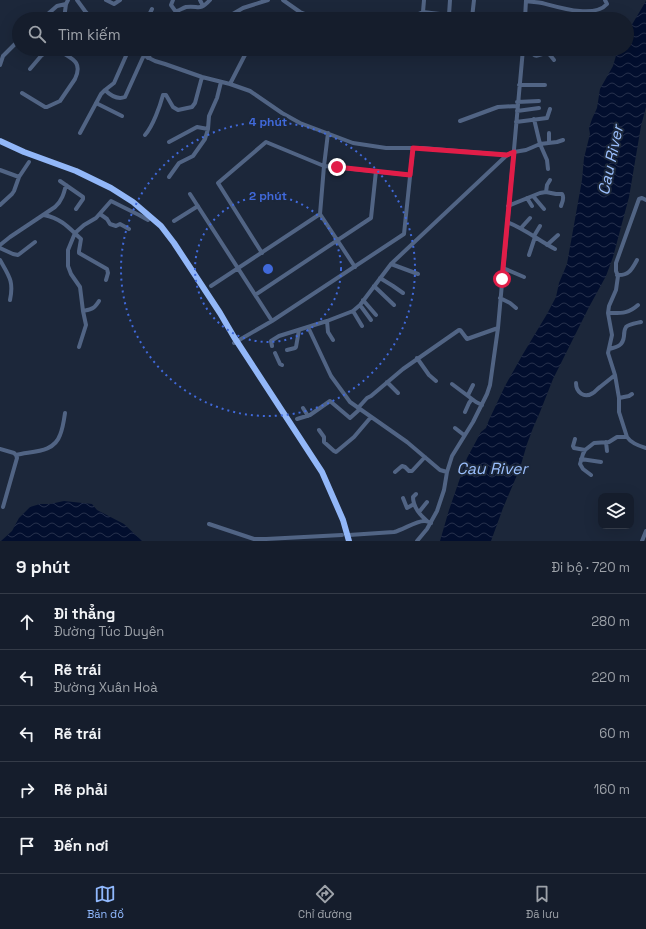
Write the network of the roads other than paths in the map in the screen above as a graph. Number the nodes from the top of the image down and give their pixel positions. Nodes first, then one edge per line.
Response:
1 (77, 0) edge
2 (106, 0) edge
3 (120, 0) edge
4 (177, 0) edge
5 (200, 0) edge
6 (210, 0) edge
7 (268, 0) edge
8 (283, 0) edge
9 (424, 0) edge
10 (450, 0) edge
11 (474, 0) edge
12 (526, 0) edge
13 (546, 0) edge
14 (605, 0) edge
15 (172, 1) edge
16 (67, 2) edge
17 (540, 3) junction
18 (203, 6) junction
19 (152, 9) dead end
20 (50, 12) edge
21 (65, 12) edge
22 (86, 12) edge
23 (150, 12) edge
24 (176, 12) joint
25 (236, 12) edge
26 (300, 12) edge
27 (423, 12) edge
28 (448, 12) edge
29 (473, 12) edge
30 (525, 12) edge
31 (12, 47) edge
32 (41, 56) edge
33 (67, 56) edge
34 (127, 56) edge
35 (146, 56) joint
36 (244, 56) edge
37 (522, 56) edge
38 (551, 56) edge
39 (554, 60) dead end
40 (0, 65) edge
41 (30, 69) dead end
42 (202, 77) junction
43 (221, 82) junction
44 (230, 84) junction
45 (545, 85) dead end
46 (519, 86) junction
47 (105, 90) junction
48 (22, 93) dead end
49 (539, 101) dead end
50 (96, 103) junction
51 (517, 106) junction
52 (539, 108) dead end
53 (550, 109) dead end
54 (122, 116) dead end
55 (534, 120) junction
56 (460, 121) dead end
57 (516, 122) junction
58 (208, 130) junction
59 (328, 133) junction
60 (549, 133) dead end
61 (80, 134) dead end
62 (145, 135) dead end
63 (563, 140) dead end
64 (0, 141) edge
65 (169, 142) dead end
66 (549, 143) junction
67 (540, 144) junction
68 (0, 145) edge
69 (413, 148) junction
70 (514, 152) junction
71 (507, 155) junction
72 (29, 162) dead end
73 (324, 166) junction
74 (548, 169) dead end
75 (0, 170) edge
76 (376, 171) junction
77 (410, 175) junction
78 (19, 177) junction
79 (169, 177) dead end
80 (550, 180) dead end
81 (60, 181) dead end
82 (66, 185) junction
83 (546, 192) junction
84 (190, 194) dead end
85 (533, 196) junction
86 (527, 198) junction
87 (646, 200) edge
88 (0, 204) edge
89 (198, 206) junction
90 (508, 206) junction
91 (532, 206) dead end
92 (561, 206) dead end
93 (76, 209) dead end
94 (544, 209) dead end
95 (100, 214) junction
96 (320, 214) junction
97 (44, 215) junction
98 (530, 218) dead end
99 (148, 220) dead end
100 (174, 222) dead end
101 (507, 222) junction
102 (540, 226) dead end
103 (521, 228) junction
104 (129, 229) dead end
105 (75, 233) junction
106 (558, 235) dead end
107 (534, 236) junction
108 (337, 240) junction
109 (35, 242) dead end
110 (547, 245) junction
111 (0, 246) edge
112 (555, 249) dead end
113 (262, 253) junction
114 (529, 255) dead end
115 (0, 260) edge
116 (637, 260) dead end
117 (391, 264) junction
118 (354, 267) junction
119 (238, 268) junction
120 (503, 268) junction
121 (418, 274) dead end
122 (617, 275) junction
123 (524, 276) dead end
124 (380, 278) junction
125 (106, 280) dead end
126 (211, 286) dead end
127 (374, 286) junction
128 (403, 293) dead end
129 (255, 295) junction
130 (500, 298) junction
131 (10, 300) dead end
132 (363, 300) junction
133 (99, 301) dead end
134 (360, 305) junction
135 (394, 305) dead end
136 (638, 305) dead end
137 (516, 308) dead end
138 (83, 311) junction
139 (354, 311) junction
140 (608, 313) junction
141 (376, 315) dead end
142 (371, 320) dead end
143 (272, 321) junction
144 (327, 321) junction
145 (641, 322) dead end
146 (362, 326) dead end
147 (308, 327) junction
148 (498, 328) junction
149 (299, 330) junction
150 (333, 340) dead end
151 (236, 342) junction
152 (272, 346) dead end
153 (79, 347) dead end
154 (287, 350) dead end
155 (608, 350) junction
156 (275, 353) dead end
157 (417, 358) junction
158 (282, 365) dead end
159 (615, 375) junction
160 (387, 382) junction
161 (436, 382) dead end
162 (576, 383) dead end
163 (452, 384) dead end
164 (473, 385) dead end
165 (398, 393) dead end
166 (632, 394) dead end
167 (468, 395) junction
168 (472, 398) junction
169 (619, 398) junction
170 (482, 404) junction
171 (303, 408) dead end
172 (359, 409) junction
173 (465, 412) dead end
174 (65, 413) dead end
175 (308, 416) junction
176 (371, 417) junction
177 (297, 419) dead end
178 (455, 428) dead end
179 (319, 430) dead end
180 (464, 435) junction
181 (627, 437) junction
182 (575, 439) dead end
183 (606, 442) junction
184 (646, 448) edge
185 (0, 449) edge
186 (585, 450) junction
187 (606, 452) dead end
188 (16, 455) junction
189 (425, 457) junction
190 (581, 459) junction
191 (601, 462) dead end
192 (395, 472) dead end
193 (447, 472) junction
194 (591, 475) dead end
195 (416, 494) dead end
196 (403, 498) dead end
197 (428, 502) dead end
198 (414, 504) junction
199 (3, 507) dead end
200 (419, 512) junction
201 (429, 522) junction
202 (209, 524) dead end
203 (646, 531) edge
204 (342, 535) dead end
205 (348, 539) edge
206 (418, 541) edge
207 (642, 541) edge

1 - 22 street
2 - 3 street
4 - 15 street
5 - 18 street
6 - 18 street
7 - 25 street
8 - 26 street
9 - 27 street
10 - 28 street
11 - 29 street
12 - 17 street
12 - 30 street
13 - 17 street
14 - 17 street
15 - 24 street
16 - 20 street
16 - 21 street
18 - 24 street
19 - 23 street
31 - 40 street
32 - 41 street
33 - 48 street
34 - 47 street
35 - 42 street
35 - 47 street
36 - 44 street
37 - 46 street
38 - 39 street
42 - 43 street
42 - 62 street
43 - 44 street
43 - 58 street
44 - 59 street
45 - 46 street
46 - 51 street
47 - 50 street
49 - 51 street
50 - 54 street
50 - 61 street
51 - 52 street
51 - 56 street
51 - 57 street
53 - 55 street
55 - 57 street
55 - 67 street
57 - 70 street
58 - 65 street
58 - 79 street
59 - 69 street
59 - 73 street
60 - 66 street
63 - 66 street
64 - 151 highway
66 - 67 street
67 - 70 street
67 - 74 street
68 - 151 highway
69 - 71 street
69 - 77 street
70 - 71 street
70 - 90 street
71 - 117 street
72 - 78 street
73 - 76 street
73 - 96 street
73 - 113 street
75 - 78 street
76 - 77 street
76 - 108 street
77 - 118 street
78 - 88 street
80 - 83 street
81 - 82 street
82 - 93 street
82 - 97 street
83 - 85 street
83 - 92 street
84 - 89 street
85 - 86 street
85 - 94 street
86 - 90 street
86 - 91 street
87 - 122 street
89 - 100 street
89 - 119 street
90 - 101 street
95 - 99 street
95 - 104 street
95 - 105 street
96 - 108 street
96 - 113 street
97 - 105 street
97 - 111 street
98 - 103 street
101 - 103 street
101 - 120 street
102 - 107 street
103 - 107 street
105 - 125 street
105 - 138 street
106 - 110 street
107 - 110 street
107 - 114 street
108 - 118 street
108 - 129 street
109 - 111 street
110 - 112 street
113 - 119 street
115 - 131 street
116 - 122 street
117 - 121 street
117 - 124 street
118 - 143 street
119 - 126 street
119 - 129 street
120 - 123 street
120 - 130 street
122 - 140 street
124 - 127 street
124 - 128 street
127 - 132 street
127 - 135 street
129 - 143 street
130 - 137 street
130 - 148 street
132 - 134 street
132 - 141 street
133 - 138 street
134 - 139 street
134 - 142 street
136 - 140 street
138 - 153 street
139 - 144 street
139 - 146 street
140 - 155 street
143 - 151 street
144 - 147 street
144 - 150 street
145 - 155 street
147 - 149 street
147 - 172 street
148 - 157 street
148 - 170 street
149 - 152 street
149 - 154 street
151 - 205 highway
155 - 159 street
156 - 158 street
157 - 160 street
157 - 161 street
159 - 162 street
159 - 169 street
160 - 165 street
160 - 172 street
163 - 167 street
164 - 167 street
166 - 169 street
167 - 168 street
168 - 170 street
168 - 173 street
169 - 181 street
170 - 180 street
171 - 175 street
172 - 175 street
172 - 176 street
174 - 188 street
175 - 177 street
176 - 179 street
176 - 189 street
178 - 180 street
180 - 193 street
181 - 183 street
181 - 184 street
182 - 186 street
183 - 186 street
183 - 187 street
185 - 188 street
186 - 190 street
188 - 199 street
189 - 192 street
189 - 193 street
190 - 191 street
190 - 194 street
193 - 201 street
195 - 198 street
196 - 198 street
197 - 200 street
198 - 200 street
200 - 201 street
201 - 205 street
201 - 206 street
202 - 204 street
203 - 207 street

